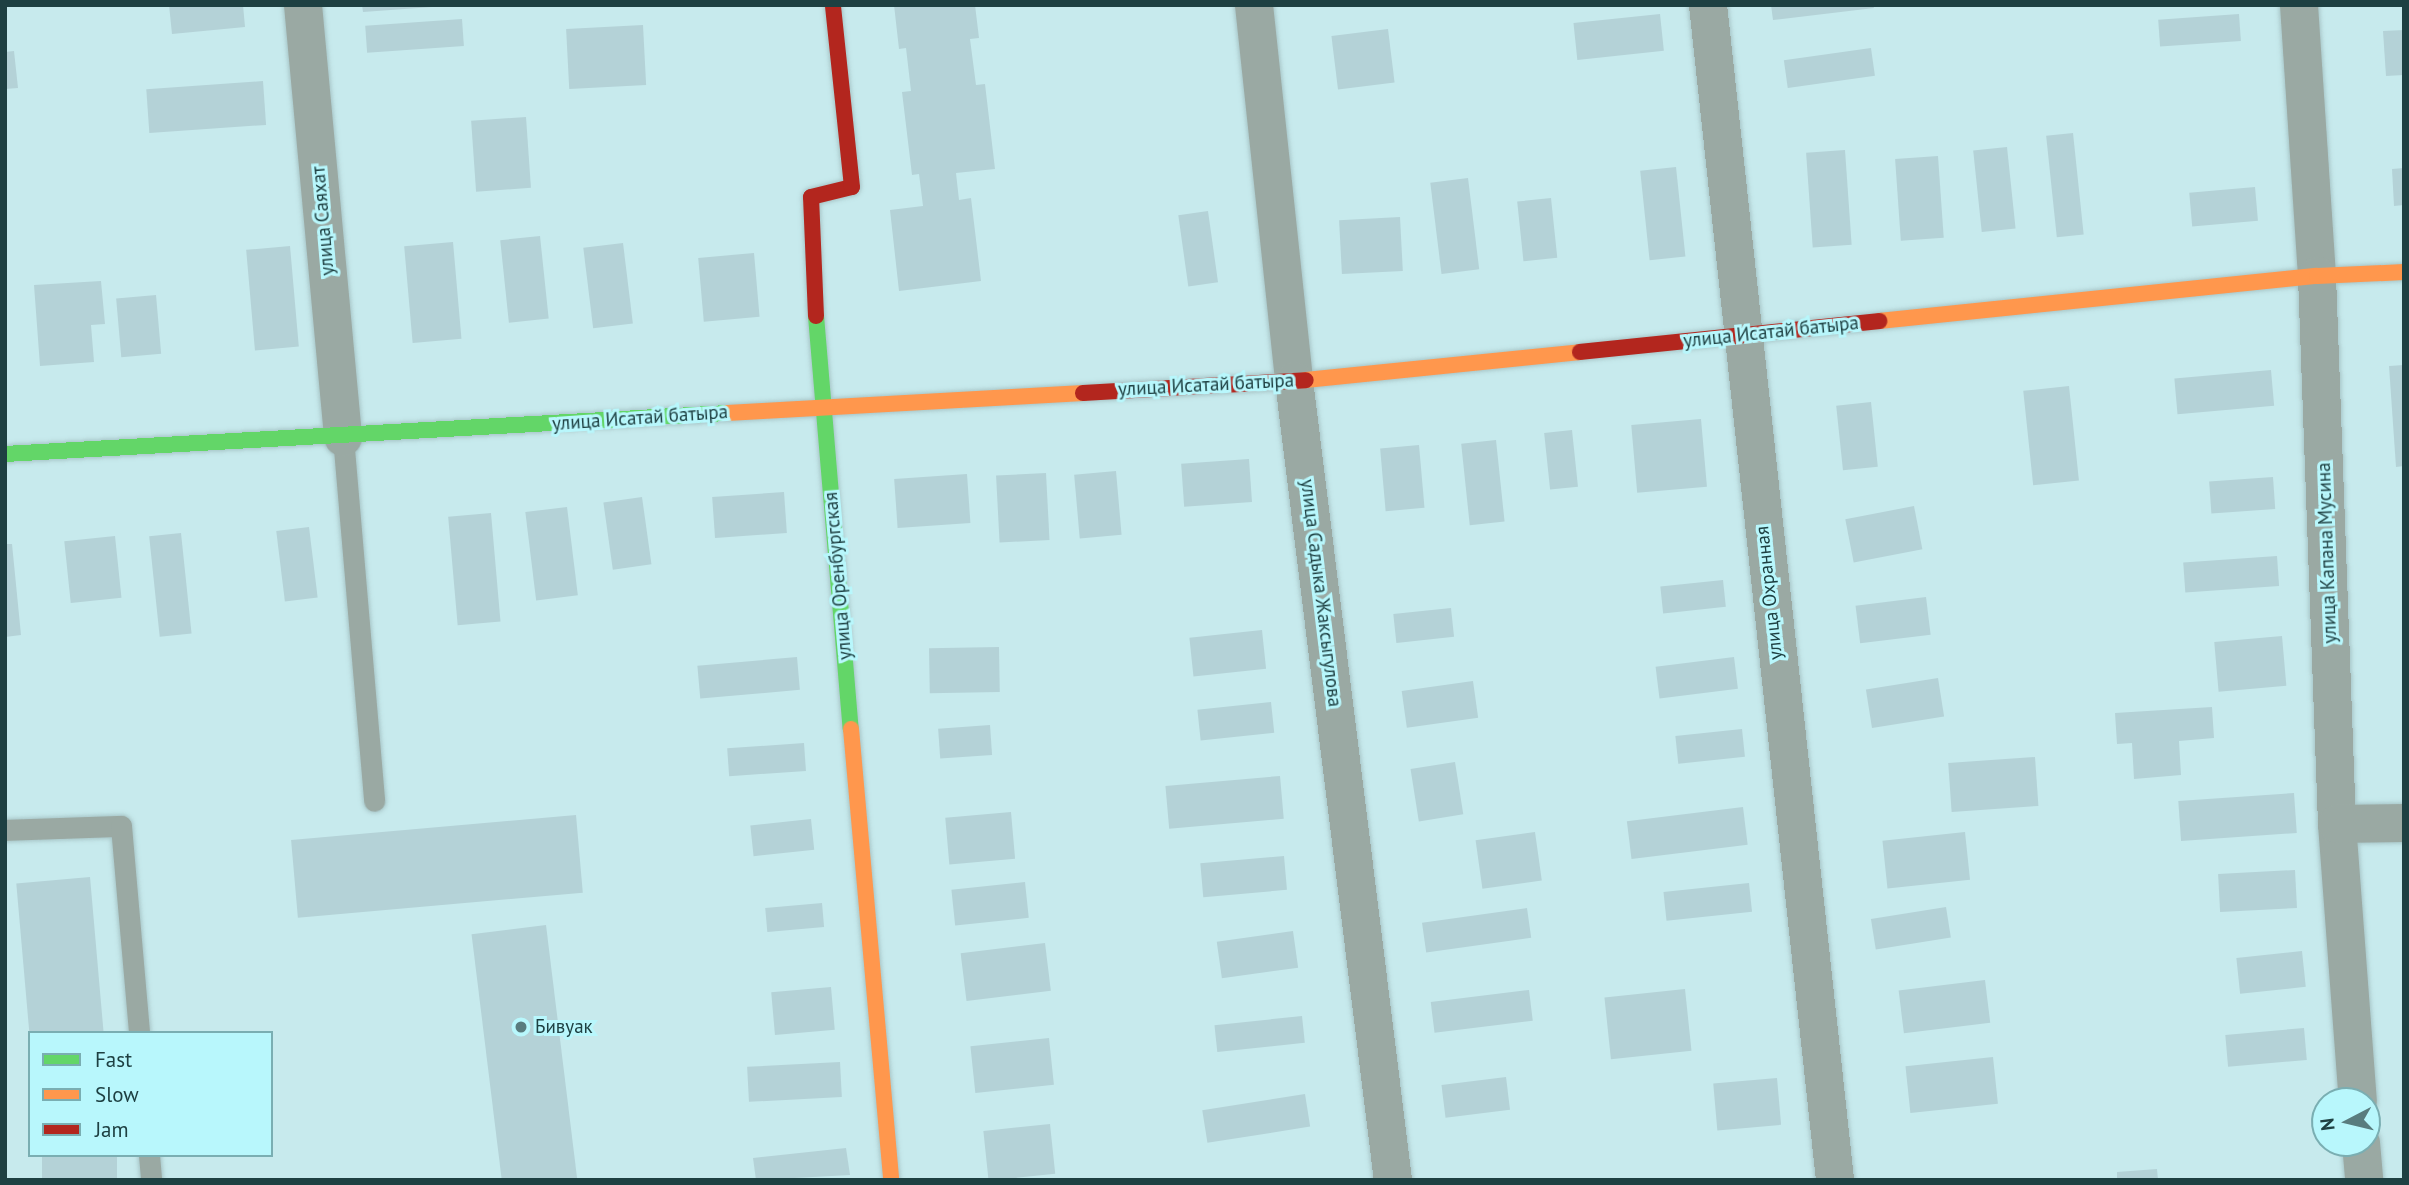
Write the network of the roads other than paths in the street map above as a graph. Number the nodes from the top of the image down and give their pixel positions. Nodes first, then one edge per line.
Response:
1 (303, 5) edge
2 (832, 5) edge
3 (1254, 5) edge
4 (1707, 5) edge
5 (2299, 5) edge
6 (2404, 272) edge
7 (2318, 276) junction
8 (1741, 334) junction
9 (1294, 380) junction
10 (823, 406) junction
11 (343, 437) junction
12 (5, 454) edge
13 (374, 801) dead end
14 (2404, 823) edge
15 (2337, 824) junction
16 (5, 830) edge
17 (139, 1031) edge
18 (2357, 1087) edge
19 (149, 1157) edge
20 (2362, 1157) edge
21 (151, 1180) edge
22 (891, 1180) edge
23 (1393, 1180) edge
24 (1835, 1180) edge
25 (2364, 1180) edge

1 - 11 street, улица Саяхат
2 - 10 street, улица Оренбургская
3 - 9 street, улица Садыка Жаксыгулова
4 - 8 street, улица Охранная
5 - 7 street, улица Капана Мусина
6 - 7 street, улица Исатай батыра
7 - 8 street, улица Исатай батыра
7 - 15 street, улица Капана Мусина
8 - 9 street, улица Исатай батыра
8 - 24 street, улица Охранная
9 - 10 street, улица Исатай батыра
9 - 23 street, улица Садыка Жаксыгулова
10 - 11 street, улица Исатай батыра
10 - 22 street, улица Оренбургская
11 - 12 street, улица Исатай батыра
11 - 13 lane
14 - 15 street
15 - 18 street, улица Капана Мусина
16 - 17 lane
19 - 21 lane
20 - 25 street

